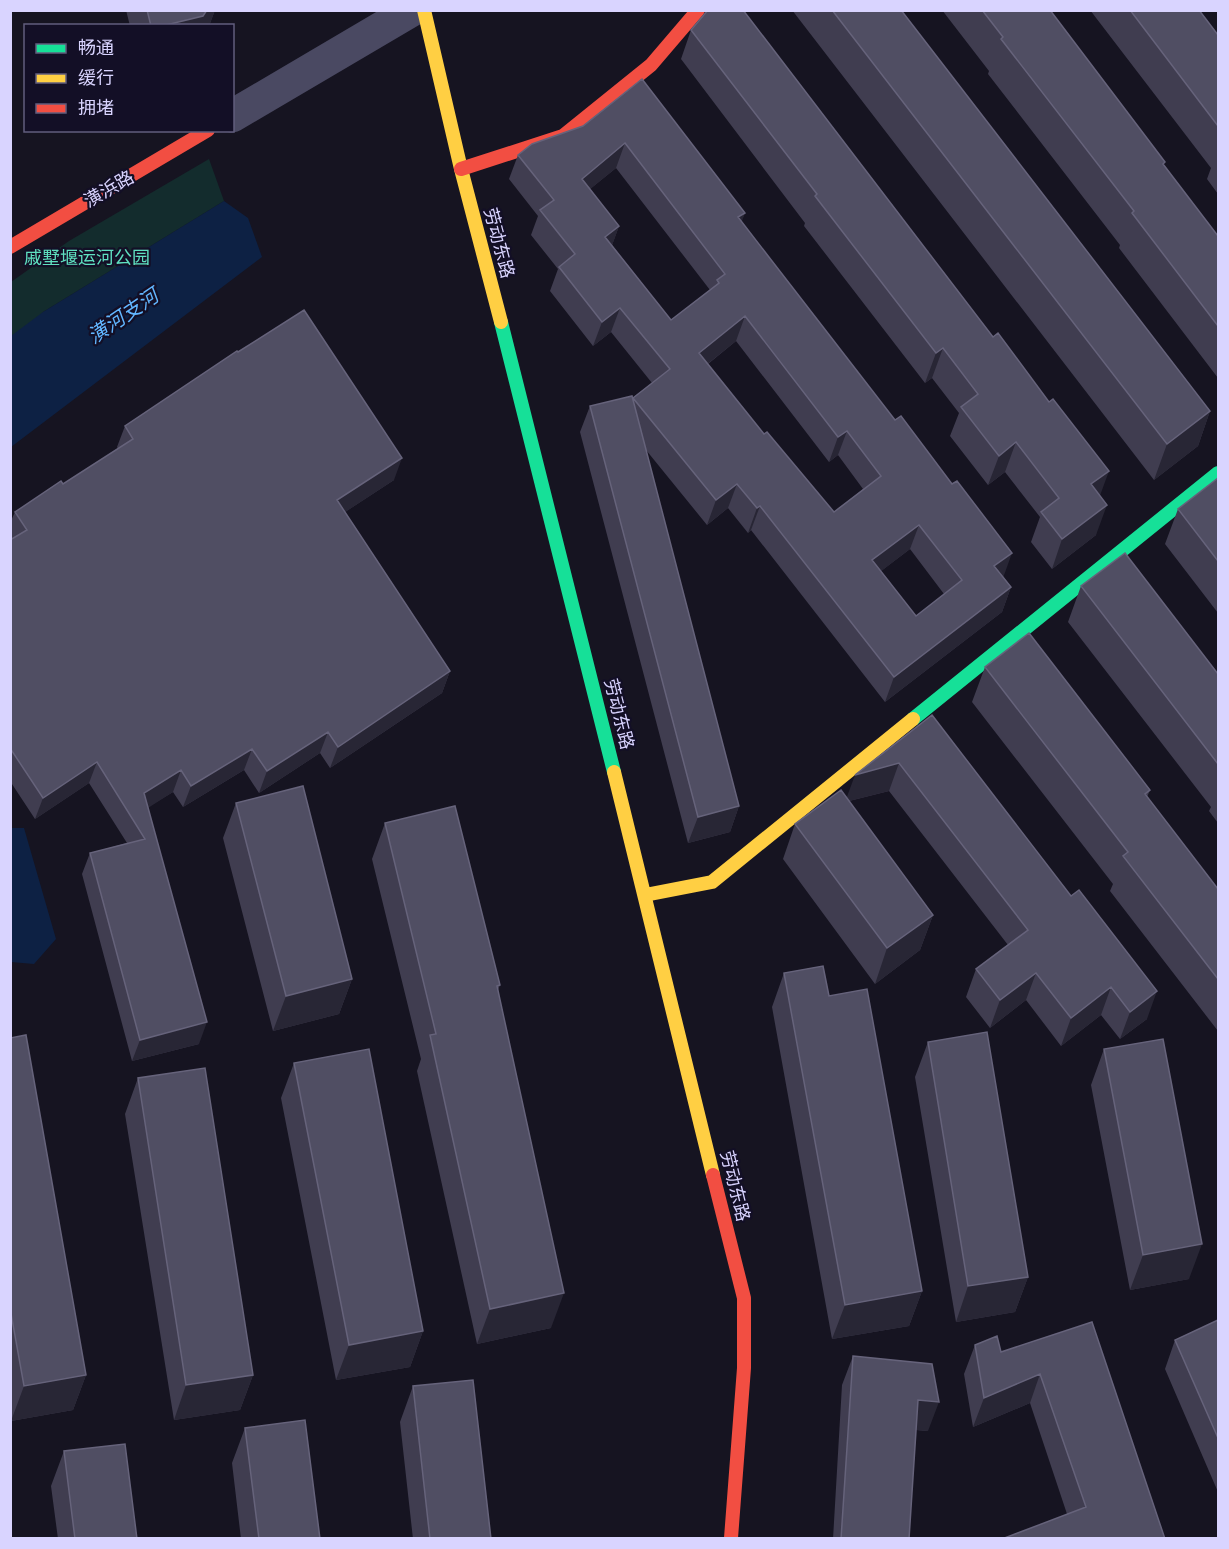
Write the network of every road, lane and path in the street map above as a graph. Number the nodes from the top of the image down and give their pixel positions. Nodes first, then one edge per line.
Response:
1 (412, 10) edge
2 (424, 10) edge
3 (698, 10) edge
4 (234, 115) edge
5 (205, 132) edge
6 (461, 169) junction
7 (10, 247) edge
8 (1218, 472) edge
9 (645, 895) junction
10 (731, 1539) edge

1 - 4 street
2 - 6 street, 劳动东路
3 - 6 street
5 - 7 street, 潢浜路
6 - 9 street, 劳动东路
8 - 9 street
9 - 10 street, 劳动东路

